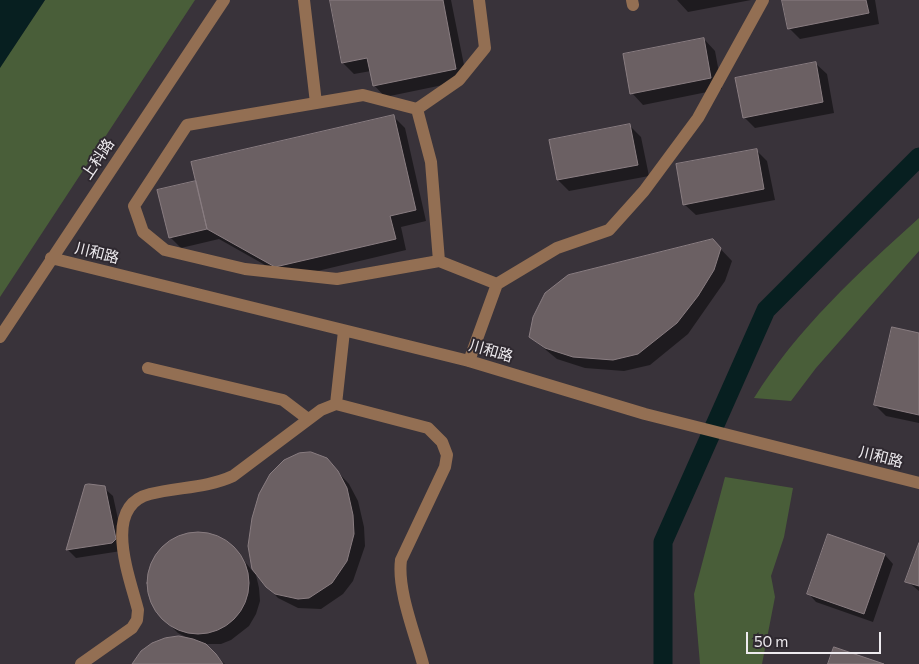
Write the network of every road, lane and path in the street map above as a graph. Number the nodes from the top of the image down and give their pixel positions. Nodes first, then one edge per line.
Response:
1 (224, 0) edge
2 (304, 0) edge
3 (479, 0) edge
4 (763, 0) edge
5 (316, 103) junction
6 (417, 109) junction
7 (51, 258) junction
8 (439, 261) junction
9 (497, 284) junction
10 (344, 330) junction
11 (0, 337) edge
12 (469, 361) junction
13 (148, 368) dead end
14 (336, 404) junction
15 (308, 419) junction
16 (919, 483) edge
17 (81, 664) edge
18 (423, 664) edge

1 - 7 street, 上科路
2 - 5 street
3 - 6 street
4 - 9 street
5 - 6 street
5 - 8 street
6 - 8 street
7 - 10 street, 川和路
7 - 11 street, 上科路
8 - 9 street
9 - 12 street
10 - 12 street, 川和路
10 - 14 street
12 - 16 street, 川和路
13 - 15 street
14 - 15 street
14 - 18 street
15 - 17 street

